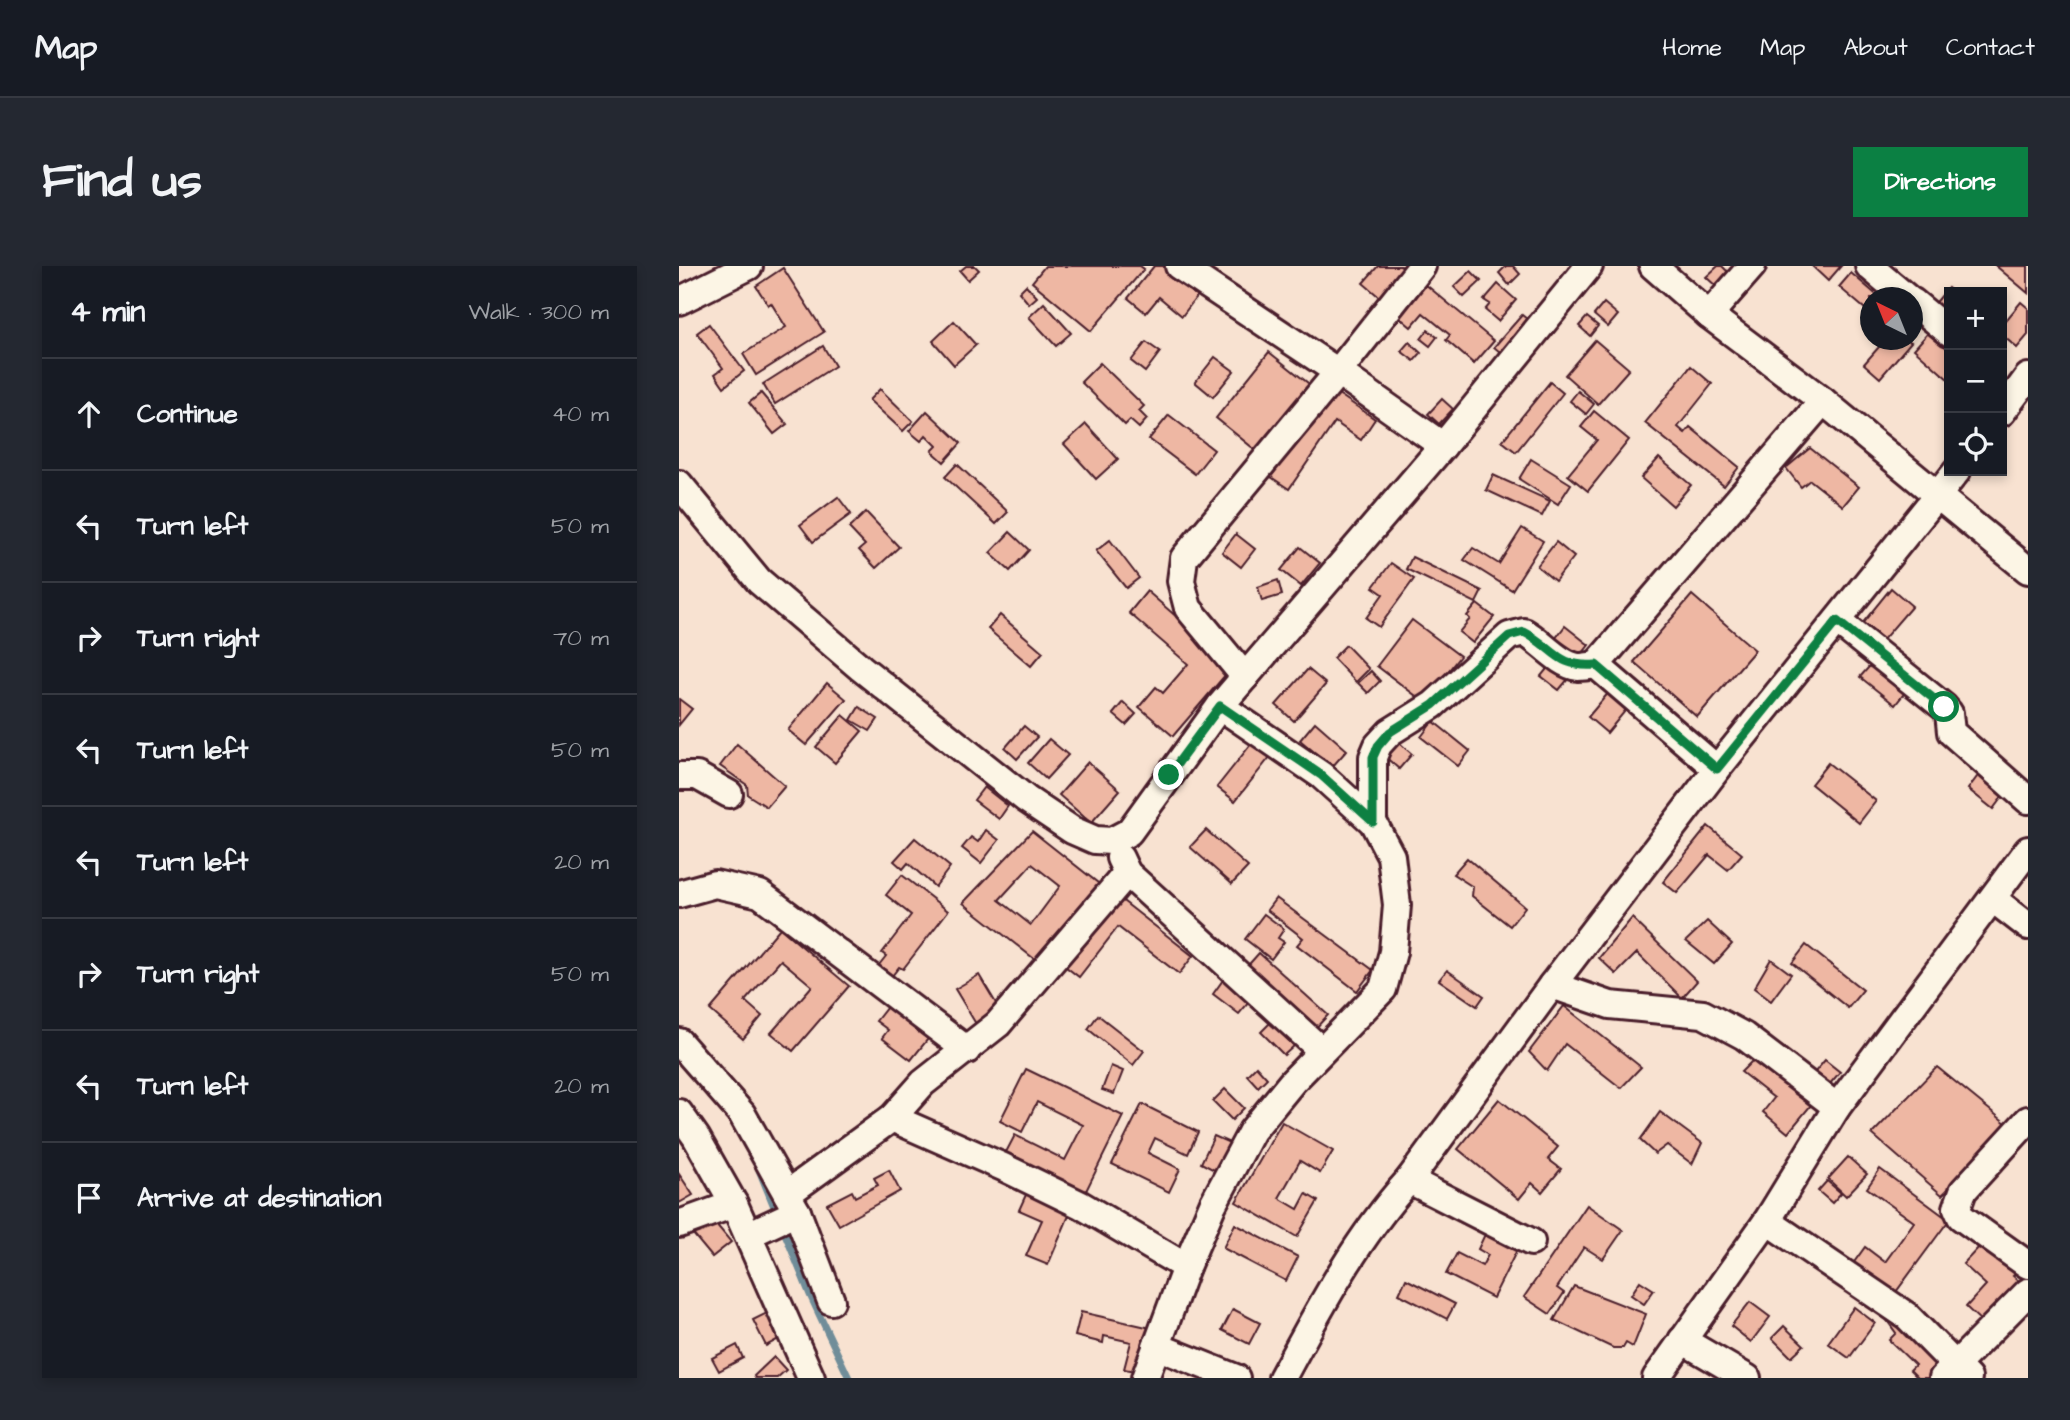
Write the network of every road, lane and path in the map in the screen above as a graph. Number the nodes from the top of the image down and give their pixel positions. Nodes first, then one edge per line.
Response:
1 (750, 266) edge
2 (1179, 266) edge
3 (1422, 266) edge
4 (1589, 266) edge
5 (1653, 266) edge
6 (1869, 266) edge
7 (1742, 269) edge
8 (1894, 287) edge
9 (679, 301) edge
10 (1923, 310) edge
11 (1709, 315) junction
12 (1944, 328) edge
13 (1338, 372) junction
14 (2019, 385) edge
15 (1823, 401) junction
16 (2007, 404) edge
17 (1443, 446) junction
18 (1953, 476) edge
19 (679, 484) edge
20 (1937, 497) junction
21 (2028, 570) edge
22 (1837, 621) junction
23 (1596, 665) junction
24 (1245, 677) junction
25 (1220, 706) junction
26 (1717, 769) junction
27 (679, 776) edge
28 (729, 794) dead end
29 (2028, 800) edge
30 (1373, 822) junction
31 (1112, 841) junction
32 (2028, 850) edge
33 (1127, 873) junction
34 (679, 894) edge
35 (1993, 899) junction
36 (2028, 926) edge
37 (1552, 985) junction
38 (679, 1042) edge
39 (967, 1050) junction
40 (1321, 1050) junction
41 (1837, 1107) junction
42 (679, 1113) edge
43 (892, 1118) junction
44 (2025, 1128) edge
45 (1409, 1180) junction
46 (734, 1203) junction
47 (776, 1217) junction
48 (1767, 1221) junction
49 (679, 1224) edge
50 (1531, 1242) dead end
51 (2028, 1265) edge
52 (1186, 1267) junction
53 (2028, 1292) edge
54 (831, 1301) dead end
55 (1682, 1340) junction
56 (1156, 1346) junction
57 (1955, 1374) edge
58 (811, 1378) edge
59 (1145, 1378) edge
60 (1235, 1378) edge
61 (1282, 1378) edge
62 (1656, 1378) edge
63 (1747, 1378) edge

1 - 9 street
2 - 13 street
3 - 13 street
4 - 17 street
5 - 11 street
6 - 8 street
7 - 11 street
10 - 12 street
11 - 15 street
13 - 17 street
13 - 24 street
14 - 16 street
15 - 20 street
15 - 23 street
17 - 24 street
18 - 20 street
19 - 31 street
20 - 21 street
20 - 22 street
22 - 26 street
22 - 29 street
23 - 26 street
23 - 30 street
24 - 25 street
25 - 30 street
25 - 31 street
26 - 37 street
27 - 28 street
30 - 40 street
31 - 33 street
32 - 35 street
33 - 39 street
33 - 40 street
34 - 39 street
35 - 36 street
35 - 41 street
37 - 41 street
37 - 45 street
38 - 47 street
39 - 43 street
40 - 52 street
41 - 48 street
42 - 46 street
43 - 47 street
43 - 52 street
44 - 51 street
45 - 50 street
45 - 61 street
46 - 47 street
46 - 49 street
47 - 54 street
47 - 58 street
48 - 55 street
48 - 57 street
52 - 56 street
53 - 57 street
55 - 62 street
55 - 63 street
56 - 59 street
56 - 60 street

